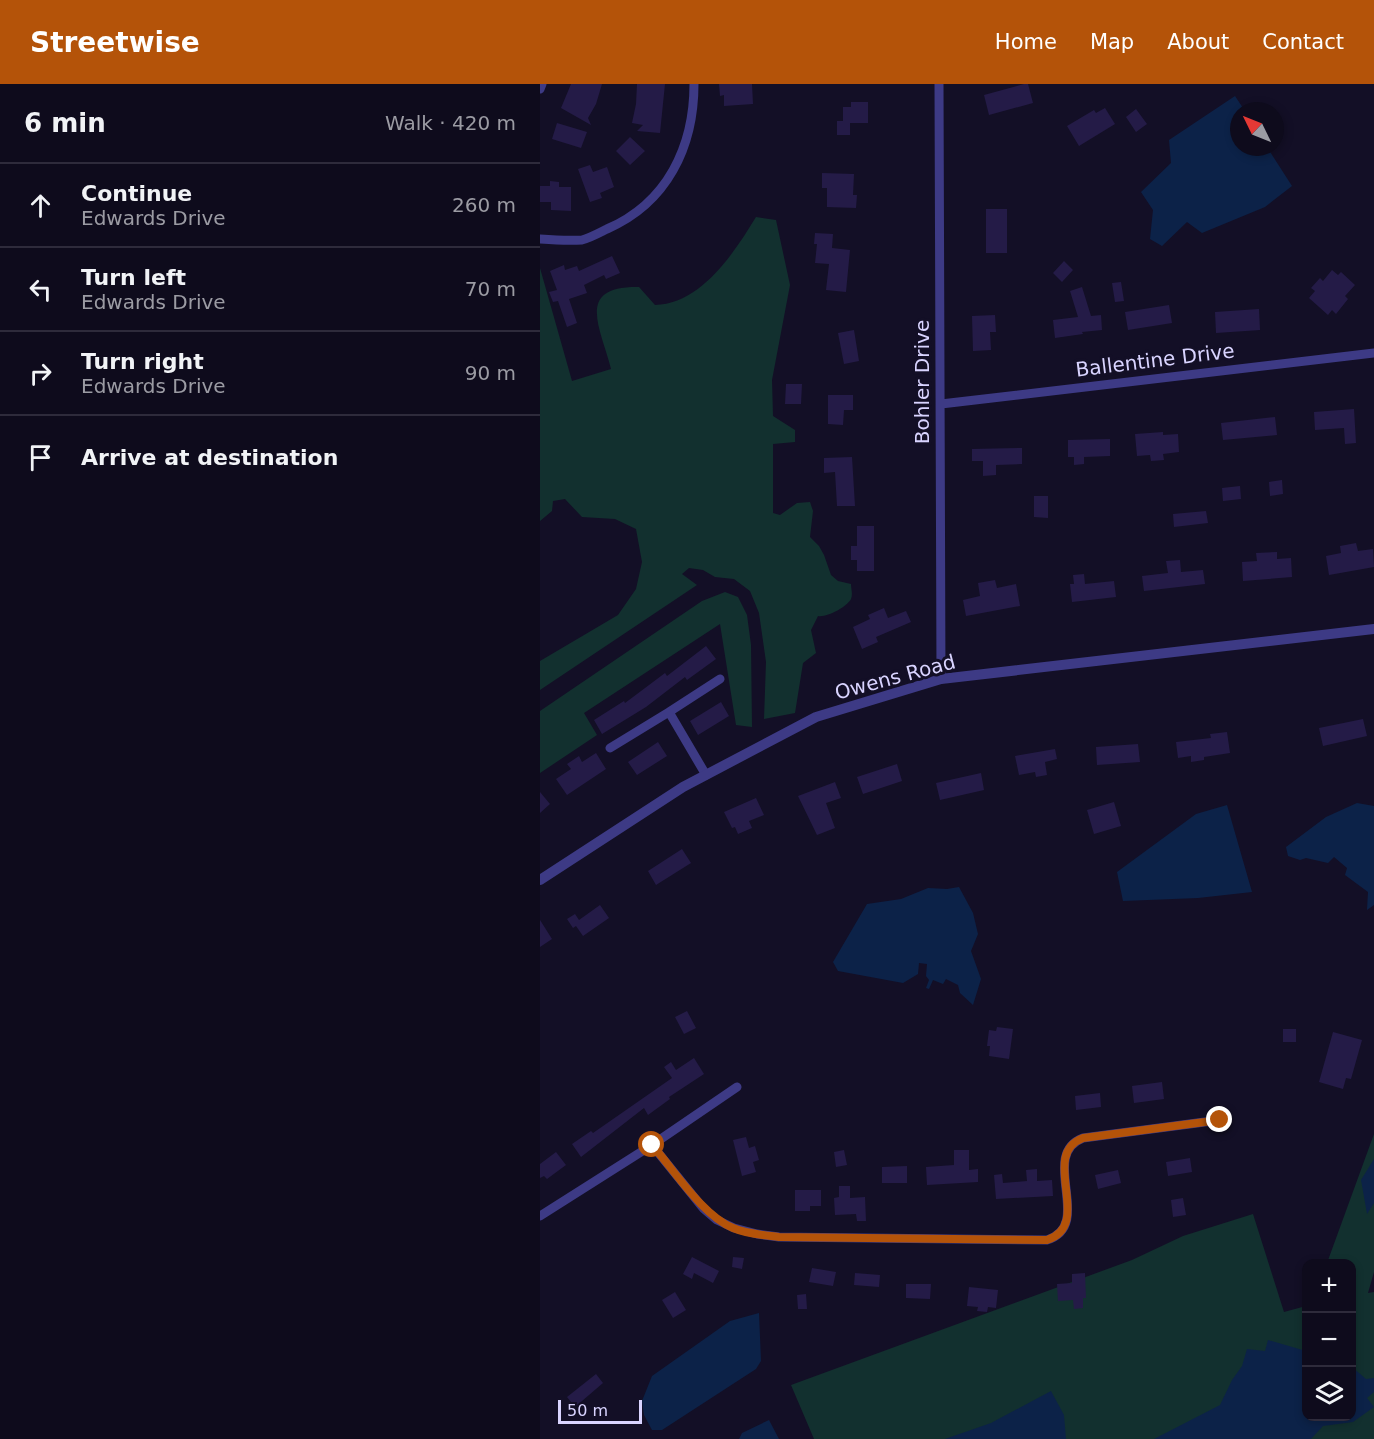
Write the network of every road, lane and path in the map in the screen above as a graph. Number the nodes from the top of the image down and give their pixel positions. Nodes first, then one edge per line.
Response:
1 (542, 84) edge
2 (694, 84) edge
3 (939, 84) edge
4 (540, 89) edge
5 (540, 239) edge
6 (1374, 353) edge
7 (941, 404) junction
8 (1374, 628) edge
9 (942, 679) junction
10 (720, 680) dead end
11 (669, 712) junction
12 (610, 748) dead end
13 (706, 775) junction
14 (540, 880) edge
15 (737, 1087) dead end
16 (1220, 1120) dead end
17 (652, 1145) junction
18 (540, 1216) edge

1 - 4 street
2 - 5 street
3 - 7 street, Bohler Drive
6 - 7 street, Ballentine Drive
7 - 9 street, Bohler Drive
8 - 9 street, Owens Road
9 - 13 street, Owens Road
10 - 11 street
11 - 12 street
11 - 13 street
13 - 14 street, Owens Road
15 - 17 street
16 - 17 street
17 - 18 street

